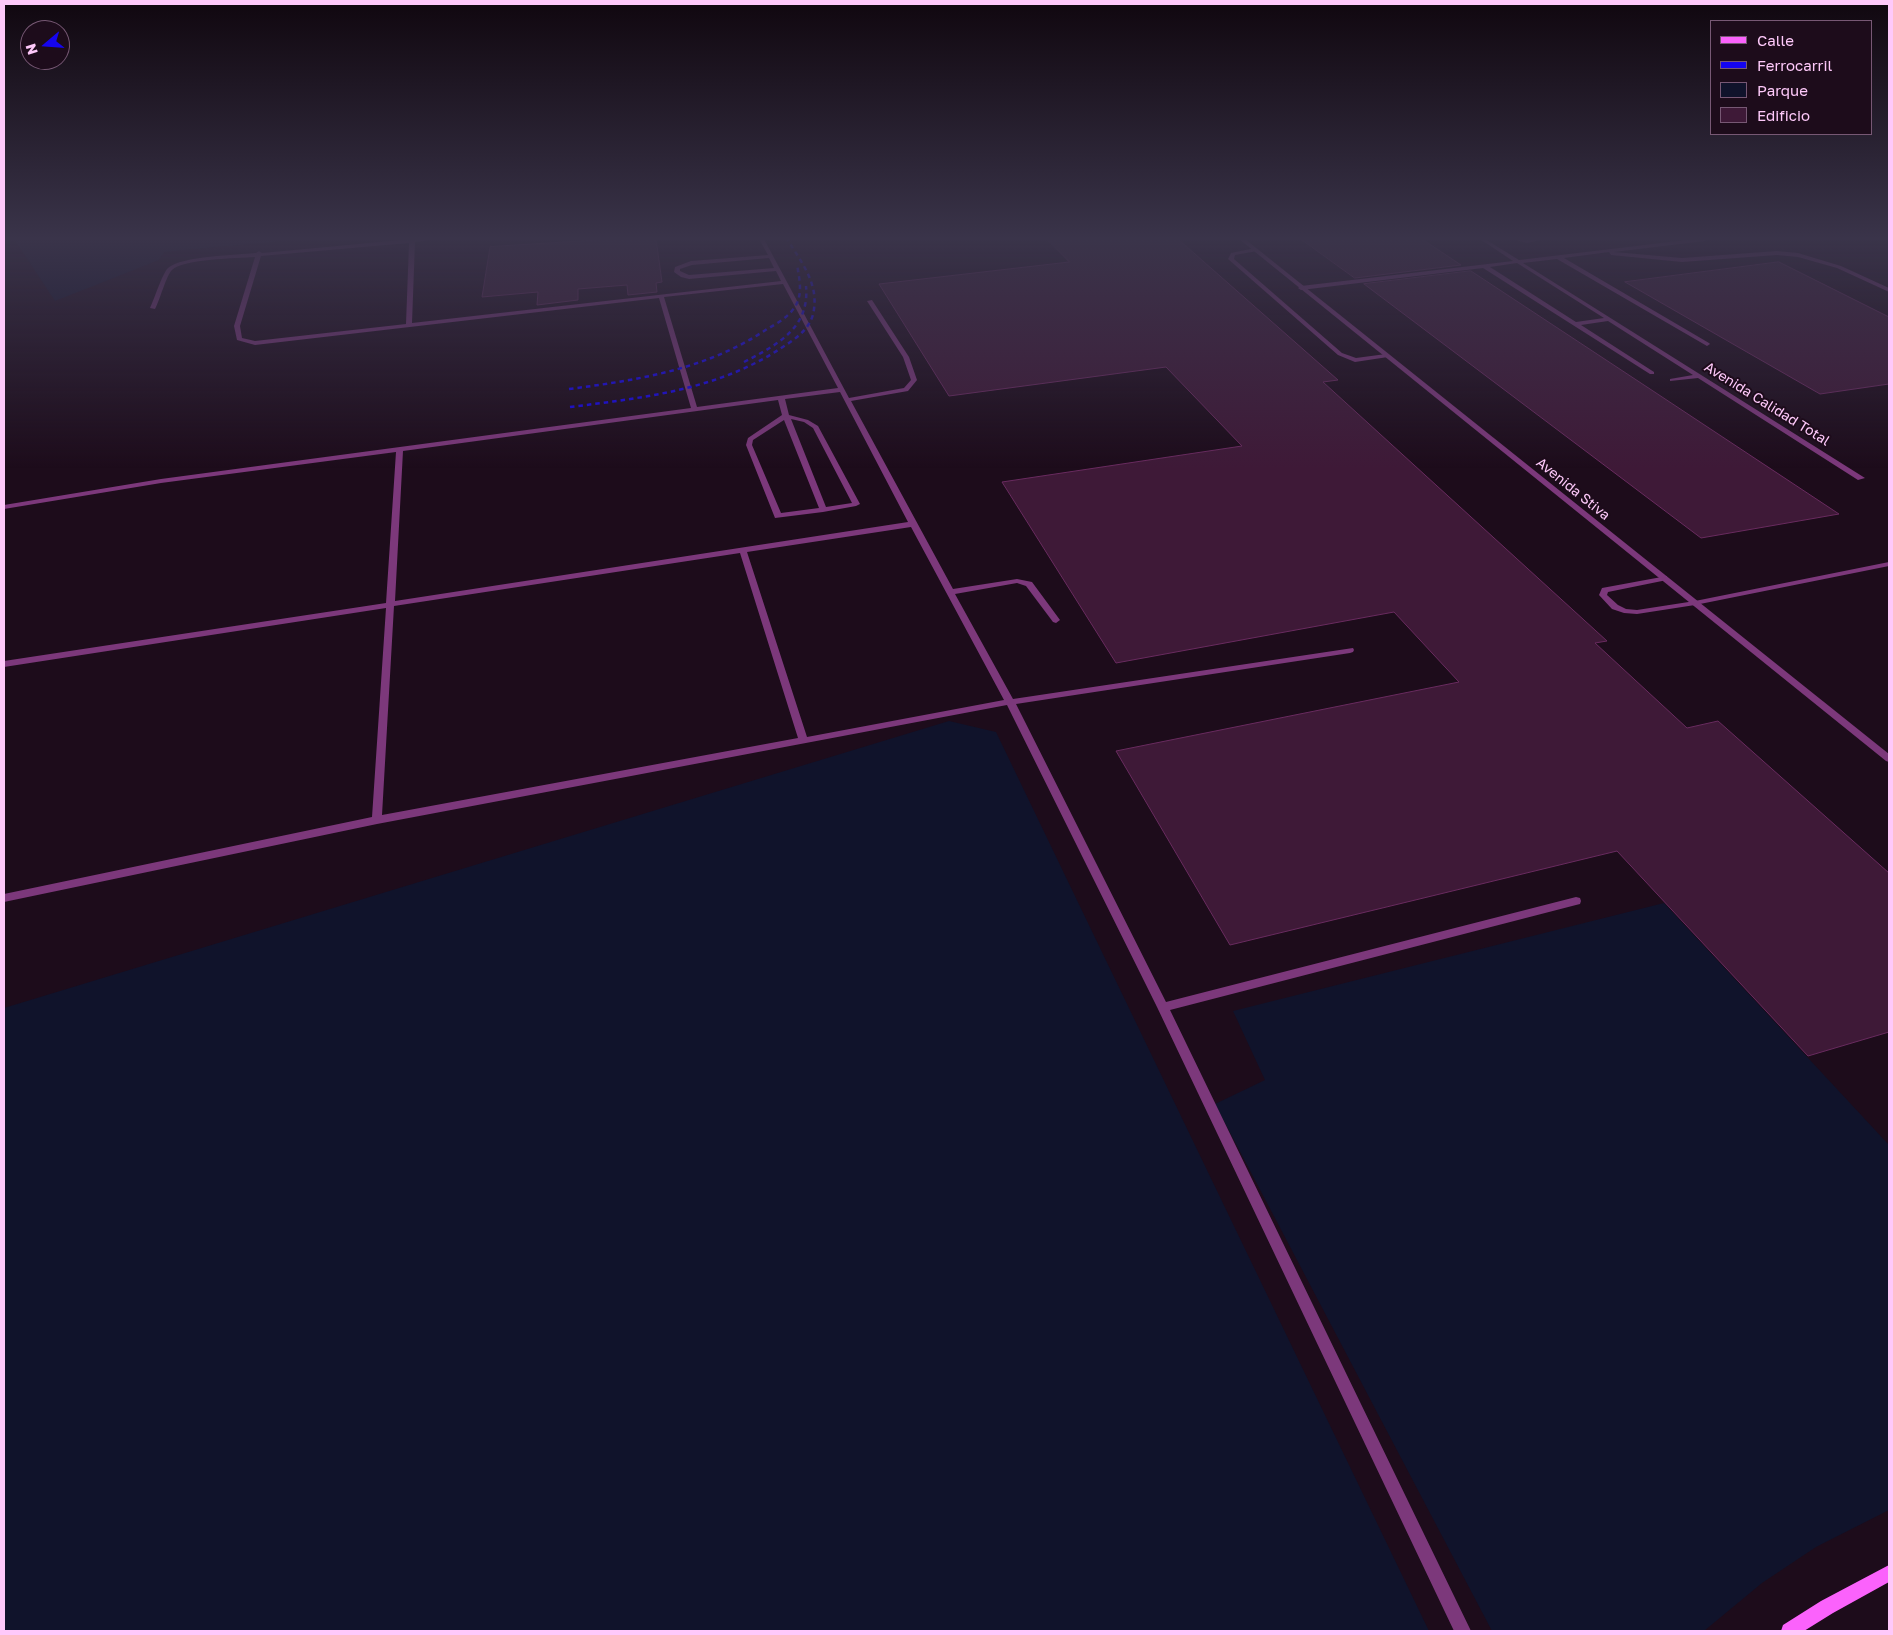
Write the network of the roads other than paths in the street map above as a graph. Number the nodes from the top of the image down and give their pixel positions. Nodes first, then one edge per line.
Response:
1 (240, 315) edge
2 (409, 315) edge
3 (493, 315) edge
4 (667, 315) edge
5 (803, 315) edge
6 (879, 315) edge
7 (1296, 315) edge
8 (1335, 315) edge
9 (1562, 315) edge
10 (1604, 315) edge
11 (1658, 315) edge
12 (1610, 319) junction
13 (1576, 324) junction
14 (409, 325) junction
15 (1707, 344) dead end
16 (1386, 356) junction
17 (1652, 373) dead end
18 (1700, 376) junction
19 (1672, 380) dead end
20 (841, 390) junction
21 (782, 398) junction
22 (846, 400) junction
23 (695, 410) junction
24 (786, 416) junction
25 (400, 449) junction
26 (1861, 478) dead end
27 (4, 507) edge
28 (823, 510) junction
29 (913, 524) junction
30 (743, 550) junction
31 (1889, 564) edge
32 (1664, 578) junction
33 (950, 592) junction
34 (1695, 603) junction
35 (390, 605) junction
36 (1056, 620) dead end
37 (1350, 650) dead end
38 (4, 664) edge
39 (1010, 702) junction
40 (803, 740) junction
41 (1889, 759) edge
42 (378, 820) junction
43 (4, 898) edge
44 (1576, 901) dead end
45 (1163, 1007) junction
46 (1889, 1574) edge
47 (1463, 1631) edge
48 (1789, 1631) edge

1 - 14 street
2 - 14 street
3 - 14 street
4 - 23 street
5 - 20 street
6 - 22 street
7 - 16 street
8 - 16 street, Avenida Stiva
9 - 13 street
10 - 12 street, Avenida Calidad Total
11 - 15 street
12 - 13 street
12 - 18 street, Avenida Calidad Total
13 - 17 street
16 - 32 street, Avenida Stiva
18 - 19 street
18 - 26 street, Avenida Calidad Total
20 - 21 street
20 - 22 street
21 - 23 street
21 - 24 street
22 - 29 street
23 - 25 street
24 - 28 street
24 - 28 street
24 - 28 street
25 - 27 street
25 - 35 street
29 - 30 street
29 - 33 street
30 - 35 street
30 - 40 street
31 - 34 street
32 - 34 street, Avenida Stiva
32 - 34 street
33 - 36 street
33 - 39 street
34 - 41 street, Avenida Stiva
35 - 38 street
35 - 42 street
37 - 39 street
39 - 40 street
39 - 45 street
40 - 42 street
42 - 43 street
44 - 45 street
45 - 47 street
46 - 48 street

